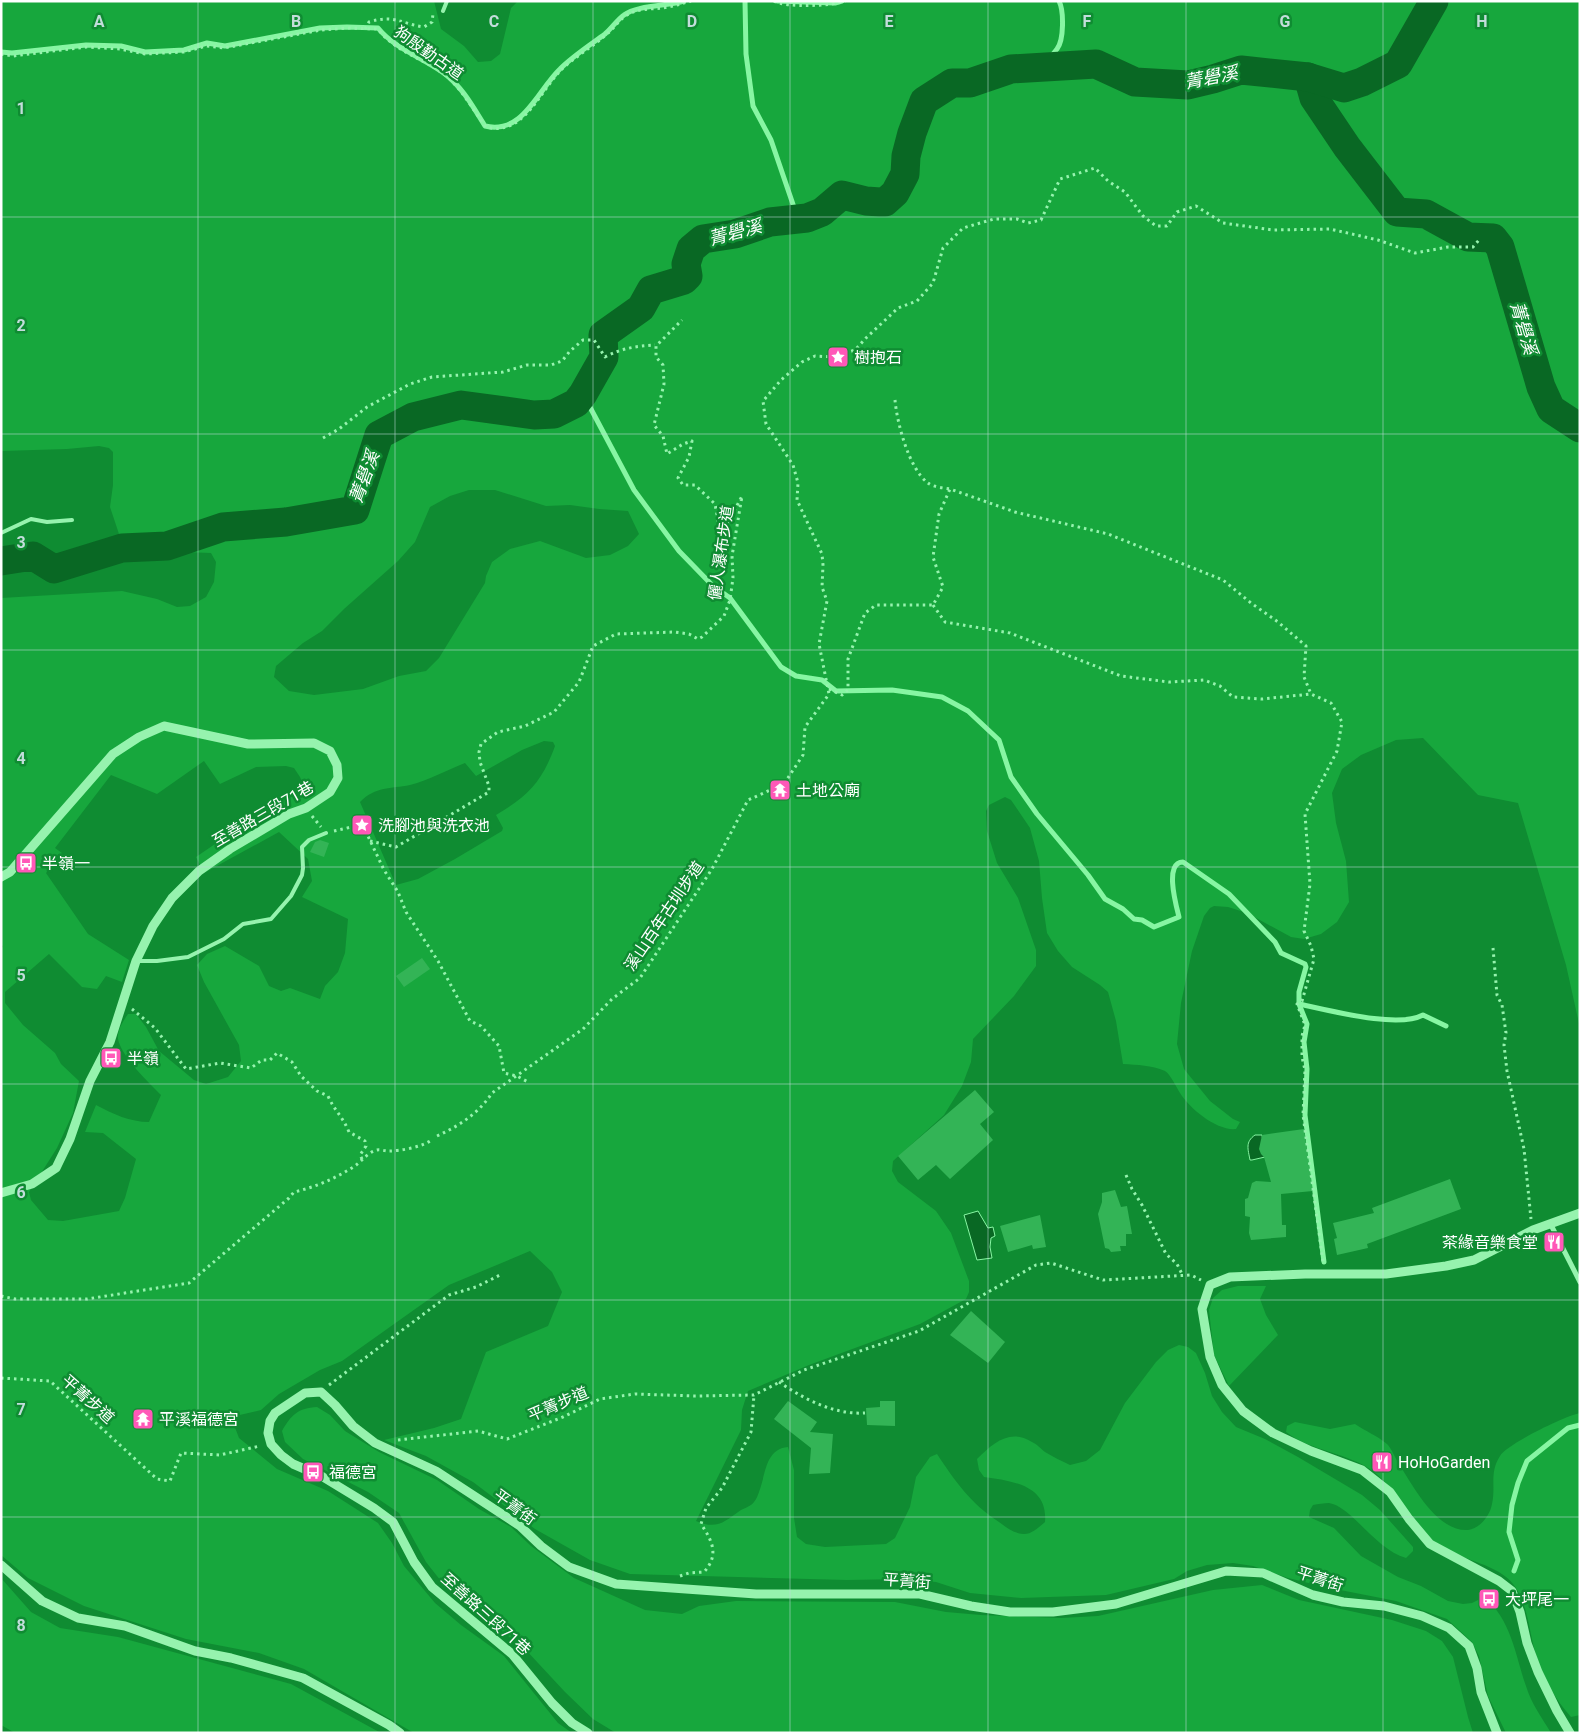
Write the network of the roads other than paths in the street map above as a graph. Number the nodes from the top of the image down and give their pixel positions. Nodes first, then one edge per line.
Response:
1 (446, 3) edge
2 (443, 11) dead end
3 (72, 520) dead end
4 (1, 533) edge
5 (326, 832) road end
6 (1, 877) edge
7 (136, 961) junction
8 (1, 1193) edge
9 (1580, 1213) edge
10 (1550, 1224) junction
11 (1580, 1282) edge
12 (271, 1444) joint
13 (1, 1566) edge
14 (400, 1733) edge
15 (588, 1733) edge
16 (1497, 1733) edge
17 (1570, 1733) edge

1 - 2 lane
3 - 4 lane
5 - 7 lane
6 - 7 street, 至善路三段71巷
7 - 8 street, 至善路三段71巷
9 - 10 street
10 - 11 street
10 - 17 street
12 - 15 street, 至善路三段71巷
12 - 16 street, 平菁街
13 - 14 street

